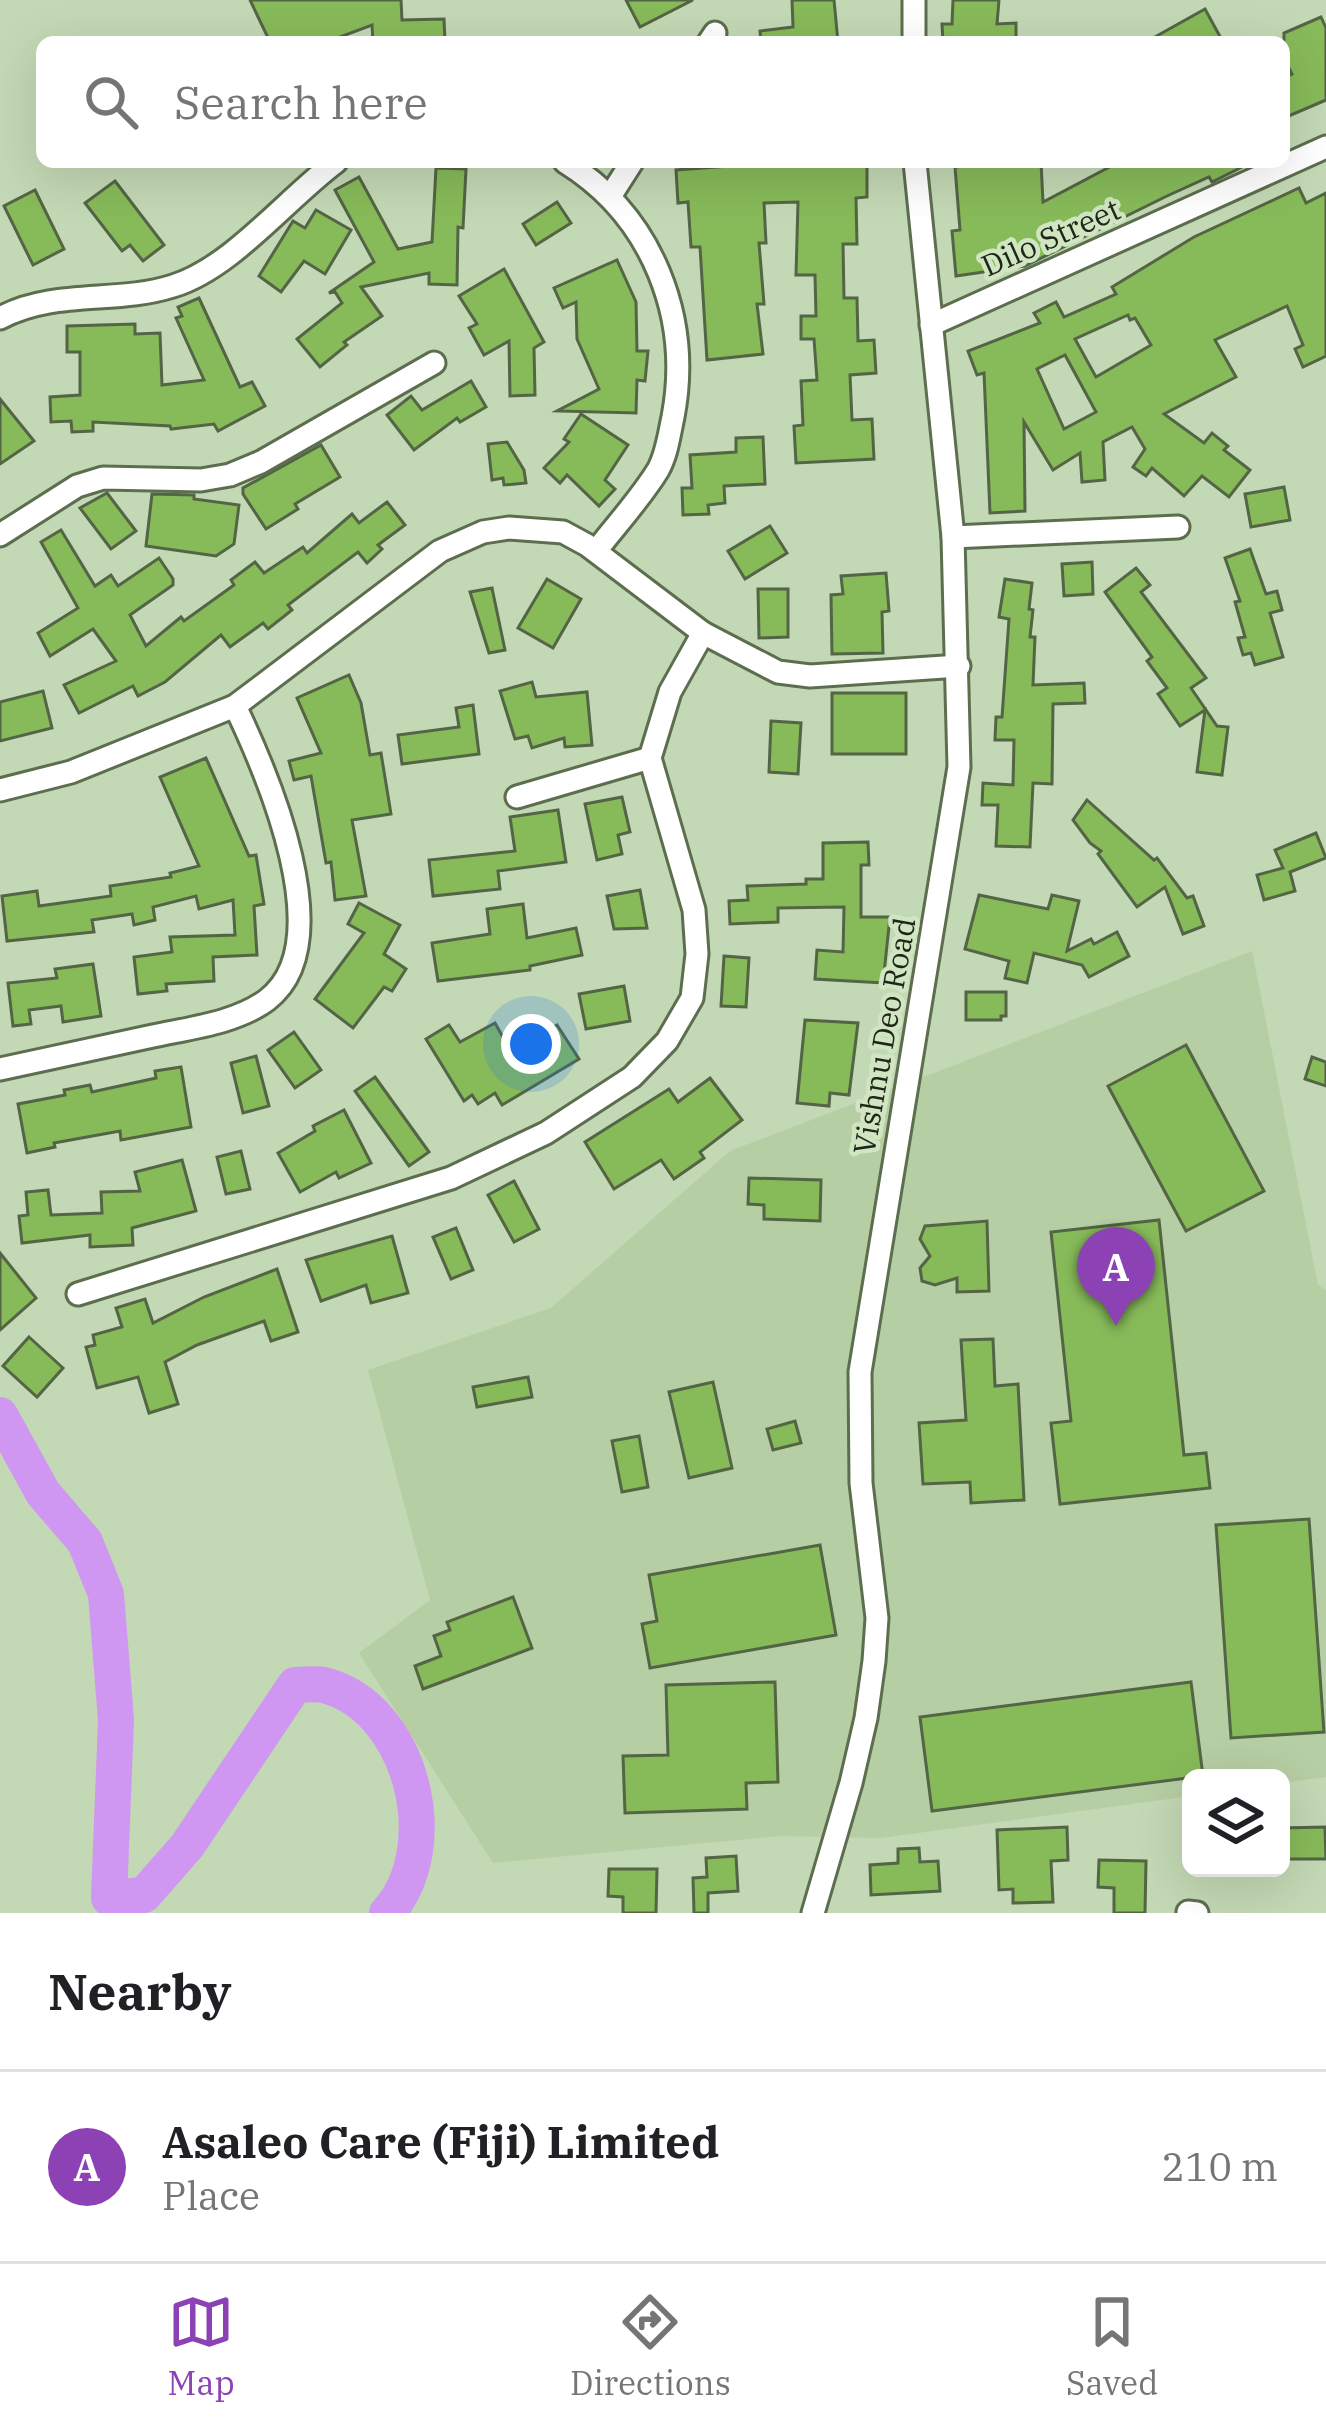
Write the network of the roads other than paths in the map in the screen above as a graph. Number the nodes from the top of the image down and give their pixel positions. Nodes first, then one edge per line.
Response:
1 (914, 0) edge
2 (914, 36) edge
3 (1326, 147) edge
4 (1290, 163) edge
5 (329, 168) edge
6 (573, 168) edge
7 (628, 168) edge
8 (916, 168) edge
9 (1279, 168) edge
10 (611, 195) junction
11 (0, 318) edge
12 (931, 325) junction
13 (434, 363) dead end
14 (1178, 527) dead end
15 (0, 535) edge
16 (952, 537) junction
17 (596, 551) junction
18 (703, 633) junction
19 (959, 666) junction
20 (236, 706) junction
21 (650, 758) junction
22 (0, 790) edge
23 (517, 797) dead end
24 (0, 1070) edge
25 (78, 1294) dead end
26 (1188, 1912) edge
27 (813, 1913) edge
28 (1197, 1913) edge

1 - 2 street
3 - 4 street, Dilo Street
5 - 11 street
6 - 10 street
7 - 10 street
8 - 12 street, Vishnu Deo Road
9 - 12 street, Dilo Street
10 - 17 street
12 - 16 street, Vishnu Deo Road
13 - 15 street
14 - 16 street
16 - 19 street, Vishnu Deo Road
17 - 18 street
17 - 20 street
18 - 19 street
18 - 21 street
19 - 27 street, Vishnu Deo Road
20 - 22 street
20 - 24 street
21 - 23 street
21 - 25 street
26 - 28 street

